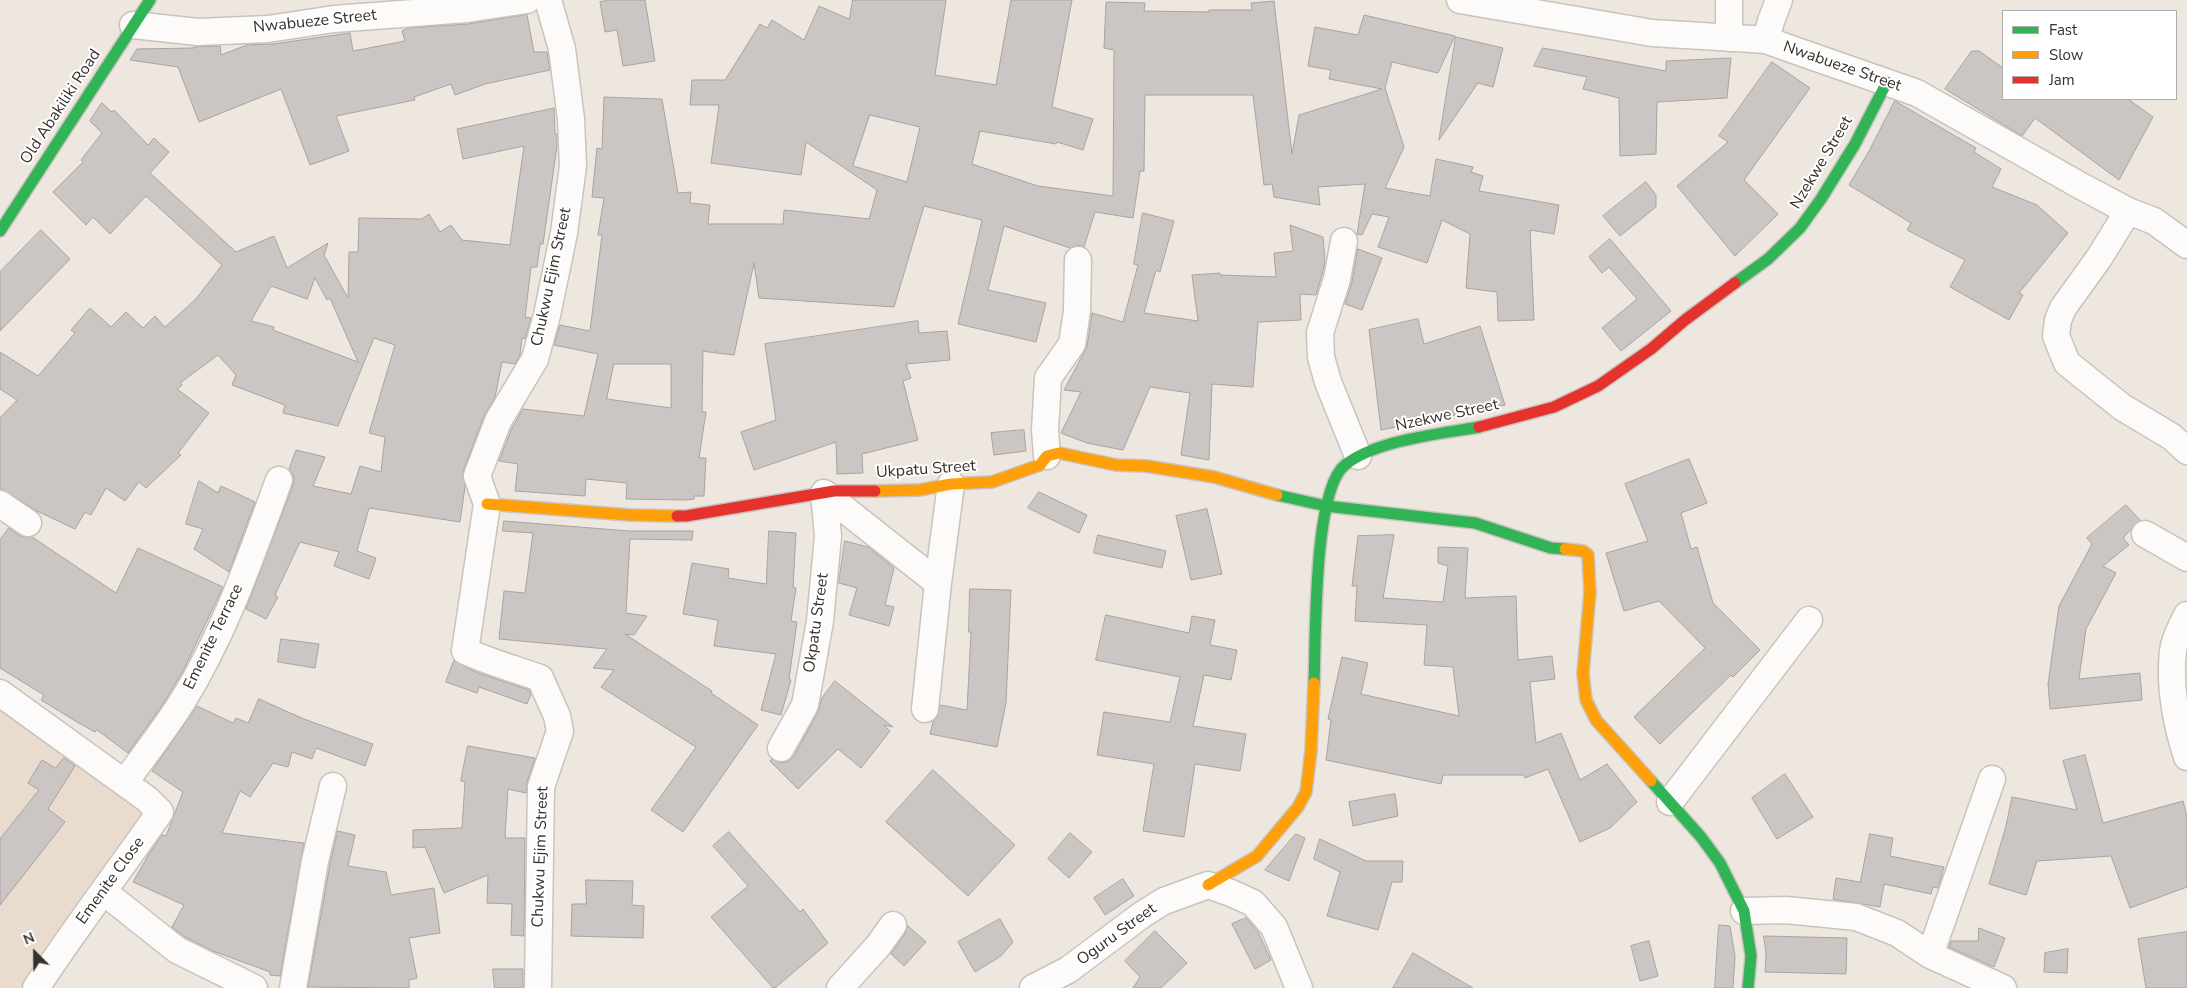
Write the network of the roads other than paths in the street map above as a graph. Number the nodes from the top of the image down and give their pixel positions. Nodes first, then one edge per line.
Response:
1 (150, 0) edge
2 (527, 0) edge
3 (548, 0) edge
4 (1460, 0) edge
5 (1729, 0) edge
6 (1779, 0) edge
7 (468, 4) edge
8 (133, 25) junction
9 (1729, 38) junction
10 (1766, 40) junction
11 (1887, 82) junction
12 (2128, 210) junction
13 (0, 231) edge
14 (1344, 241) dead end
15 (2187, 244) edge
16 (1078, 260) dead end
17 (2187, 451) edge
18 (1047, 456) junction
19 (1358, 456) junction
20 (279, 480) dead end
21 (951, 484) junction
22 (824, 493) junction
23 (0, 504) edge
24 (487, 504) junction
25 (1326, 506) junction
26 (28, 523) dead end
27 (2145, 534) dead end
28 (2187, 558) edge
29 (938, 583) junction
30 (2187, 615) edge
31 (1809, 620) dead end
32 (0, 693) edge
33 (925, 709) dead end
34 (782, 748) dead end
35 (2187, 758) edge
36 (1992, 779) dead end
37 (125, 782) junction
38 (333, 786) dead end
39 (1670, 802) junction
40 (1208, 885) junction
41 (104, 892) junction
42 (1744, 911) junction
43 (893, 925) dead end
44 (1930, 955) junction
45 (36, 988) edge
46 (254, 988) edge
47 (293, 988) edge
48 (538, 988) edge
49 (840, 988) edge
50 (1033, 988) edge
51 (1299, 988) edge
52 (1748, 988) edge
53 (2003, 988) edge

1 - 8 street, Old Abakiliki Road
2 - 7 street, Nwabueze Street
3 - 24 street, Chukwu Ejim Street
4 - 9 street, Nwabueze Street
5 - 9 street
6 - 10 street
7 - 8 street, Nwabueze Street
8 - 13 street, Old Abakiliki Road
9 - 10 street, Nwabueze Street
10 - 11 street, Nwabueze Street
11 - 12 street, Nwabueze Street
11 - 19 street, Nzekwe Street
12 - 15 street, Nwabueze Street
12 - 17 street
14 - 19 street
16 - 18 street
18 - 21 street, Ukpatu Street
18 - 25 street
19 - 25 street, Nzekwe Street
20 - 37 street, Emenite Terrace
21 - 22 street, Ukpatu Street
21 - 29 street
22 - 24 street, Ukpatu Street
22 - 29 street
22 - 34 street, Okpatu Street
23 - 26 street
24 - 48 street, Chukwu Ejim Street
25 - 39 street
25 - 40 street, Nzekwe Street
27 - 28 street
29 - 33 street
30 - 35 street
31 - 39 street
32 - 37 street
36 - 44 street
37 - 41 street, Emenite Close
38 - 47 street
39 - 42 street
40 - 50 street, Oguru Street
40 - 51 street
41 - 45 street, Emenite Close
41 - 46 street
42 - 44 street
42 - 52 street
43 - 49 street
44 - 53 street

